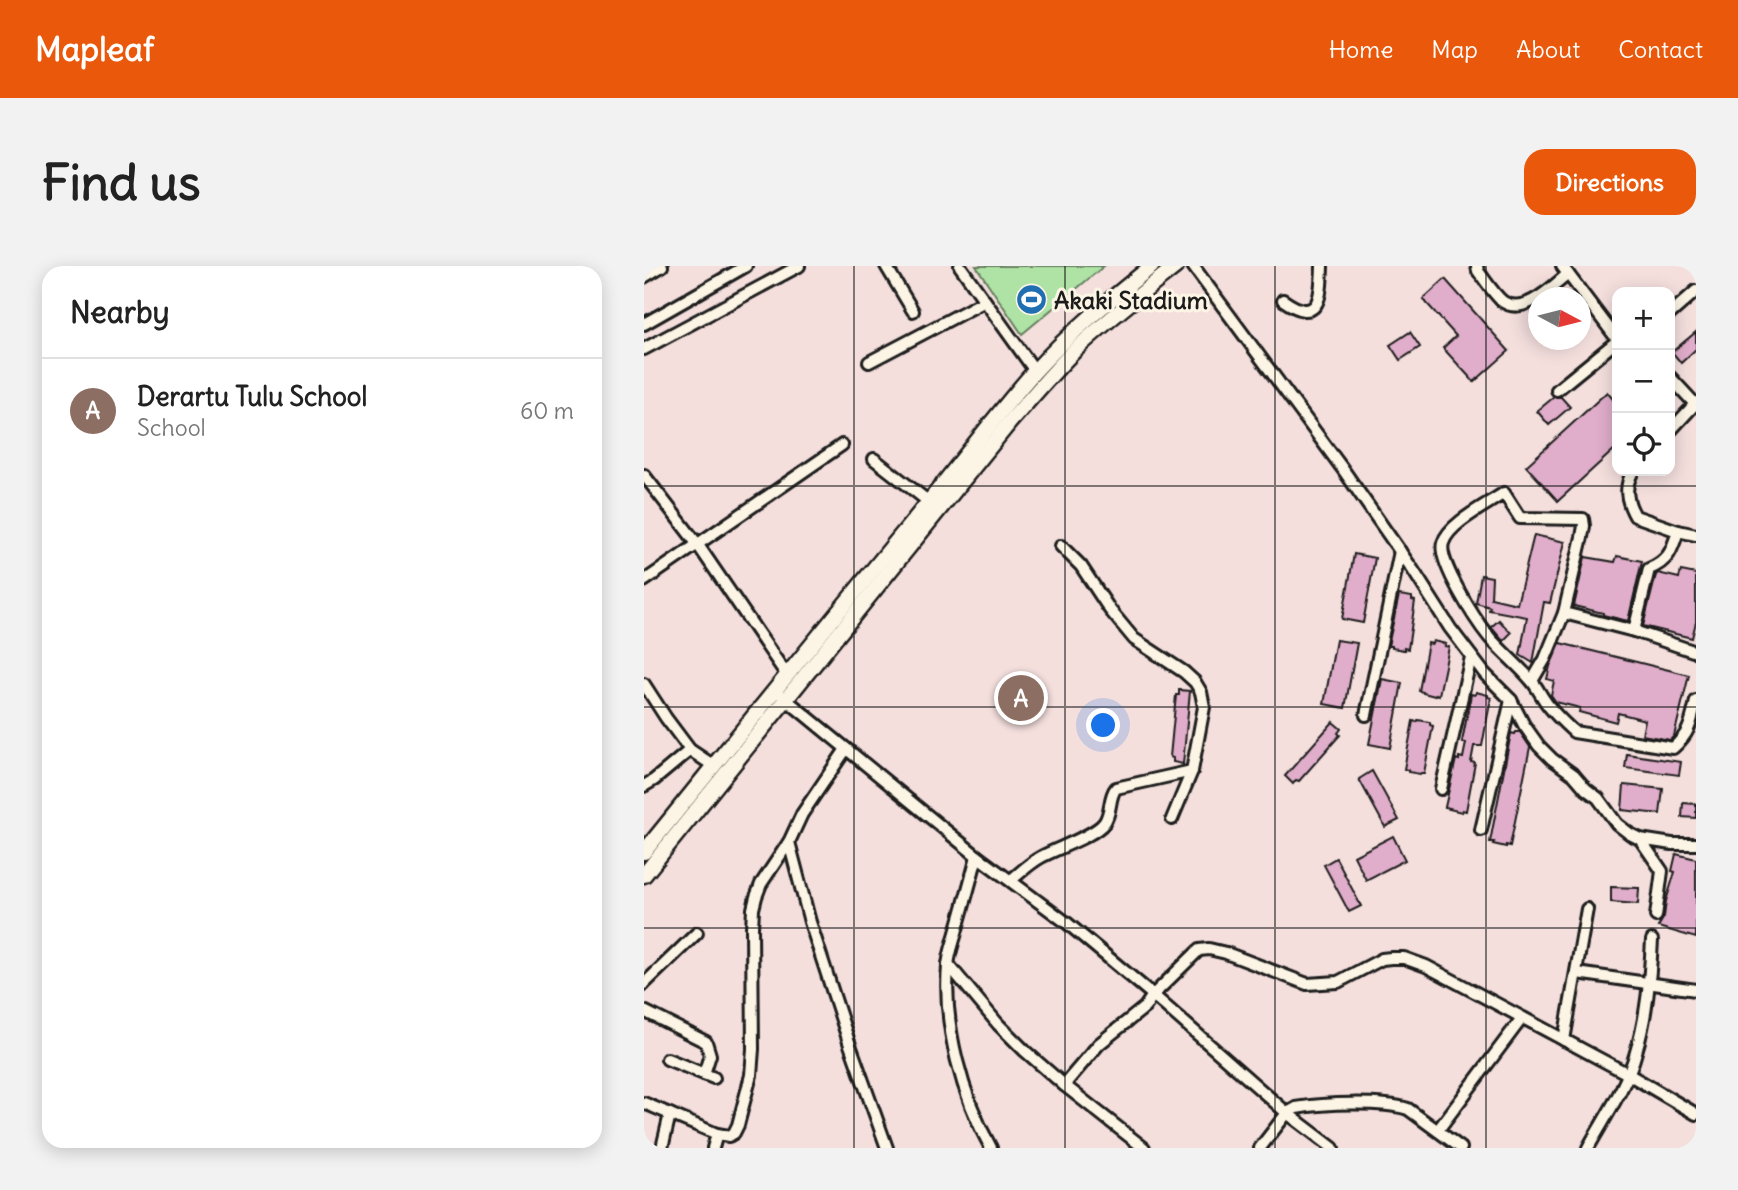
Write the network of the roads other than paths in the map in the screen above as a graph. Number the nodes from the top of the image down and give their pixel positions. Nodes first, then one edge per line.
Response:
1 (662, 266) edge
2 (746, 266) edge
3 (799, 266) edge
4 (960, 266) edge
5 (1152, 266) edge
6 (1176, 266) edge
7 (1192, 266) edge
8 (1322, 266) edge
9 (1477, 266) edge
10 (888, 267) edge
11 (1565, 270) edge
12 (644, 277) edge
13 (1696, 291) edge
14 (1283, 300) dead end
15 (985, 301) junction
16 (1675, 310) edge
17 (913, 311) dead end
18 (644, 324) edge
19 (1612, 333) edge
20 (1612, 344) edge
21 (644, 349) edge
22 (869, 362) dead end
23 (1035, 371) junction
24 (1675, 382) edge
25 (1557, 390) dead end
26 (1696, 404) edge
27 (1675, 426) edge
28 (842, 445) dead end
29 (874, 459) dead end
30 (644, 475) edge
31 (1630, 476) edge
32 (929, 502) junction
33 (1678, 531) junction
34 (1696, 535) edge
35 (698, 545) junction
36 (1062, 546) dead end
37 (1400, 551) junction
38 (644, 581) edge
39 (1564, 613) junction
40 (1634, 631) junction
41 (1696, 652) edge
42 (1471, 657) junction
43 (786, 674) junction
44 (1532, 681) junction
45 (644, 684) edge
46 (780, 694) junction
47 (1511, 701) junction
48 (1696, 701) edge
49 (1366, 715) dead end
50 (846, 749) junction
51 (690, 750) junction
52 (714, 766) junction
53 (1192, 771) junction
54 (644, 786) edge
55 (1441, 789) dead end
56 (1172, 819) dead end
57 (1481, 830) dead end
58 (1640, 839) junction
59 (789, 842) junction
60 (1696, 845) edge
61 (644, 852) edge
62 (978, 856) junction
63 (644, 875) edge
64 (1011, 880) junction
65 (1587, 909) dead end
66 (1656, 916) dead end
67 (697, 933) dead end
68 (1652, 940) dead end
69 (948, 964) junction
70 (1577, 973) junction
71 (644, 984) edge
72 (1649, 984) junction
73 (1696, 990) edge
74 (1153, 995) junction
75 (644, 1011) edge
76 (1522, 1018) junction
77 (1564, 1040) junction
78 (667, 1059) dead end
79 (1628, 1074) junction
80 (1064, 1085) junction
81 (644, 1103) edge
82 (1287, 1113) junction
83 (670, 1114) junction
84 (1696, 1114) edge
85 (1438, 1129) junction
86 (717, 1135) junction
87 (662, 1148) edge
88 (713, 1148) edge
89 (887, 1148) edge
90 (991, 1148) edge
91 (1144, 1148) edge
92 (1260, 1148) edge
93 (1333, 1148) edge
94 (1461, 1148) edge
95 (1588, 1148) edge

1 - 12 street
2 - 18 street
3 - 21 street
4 - 15 street
5 - 23 main road
6 - 46 main road
7 - 37 street
8 - 14 street
9 - 11 street
10 - 17 street
11 - 19 street
13 - 16 street
15 - 22 street
15 - 23 street
20 - 25 street
23 - 32 main road
24 - 26 street
26 - 27 street
28 - 35 street
29 - 32 street
30 - 35 street
31 - 33 street
32 - 43 main road
33 - 34 street
33 - 40 street
35 - 38 street
35 - 43 street
36 - 53 street
37 - 42 street
37 - 49 street
39 - 40 street
39 - 44 street
39 - 44 street
40 - 41 street
42 - 47 street
42 - 55 street
43 - 46 main road
44 - 48 street
45 - 51 street
46 - 50 street
46 - 52 main road
46 - 63 main road
47 - 57 street
47 - 58 street
50 - 59 street
50 - 62 street
51 - 52 street
51 - 54 street
52 - 61 main road
53 - 56 street
53 - 64 street
58 - 60 street
58 - 66 street
59 - 86 street
59 - 89 street
62 - 64 street
62 - 69 street
64 - 74 street
65 - 70 street
67 - 71 street
68 - 72 street
69 - 80 street
69 - 90 street
70 - 72 street
70 - 77 street
72 - 73 street
72 - 79 street
74 - 76 street
74 - 80 street
74 - 82 street
75 - 78 street
76 - 77 street
76 - 85 street
77 - 79 street
79 - 84 street
79 - 95 street
80 - 91 street
81 - 83 street
82 - 85 street
82 - 92 street
82 - 93 street
83 - 86 street
83 - 87 street
85 - 94 street
86 - 88 street

